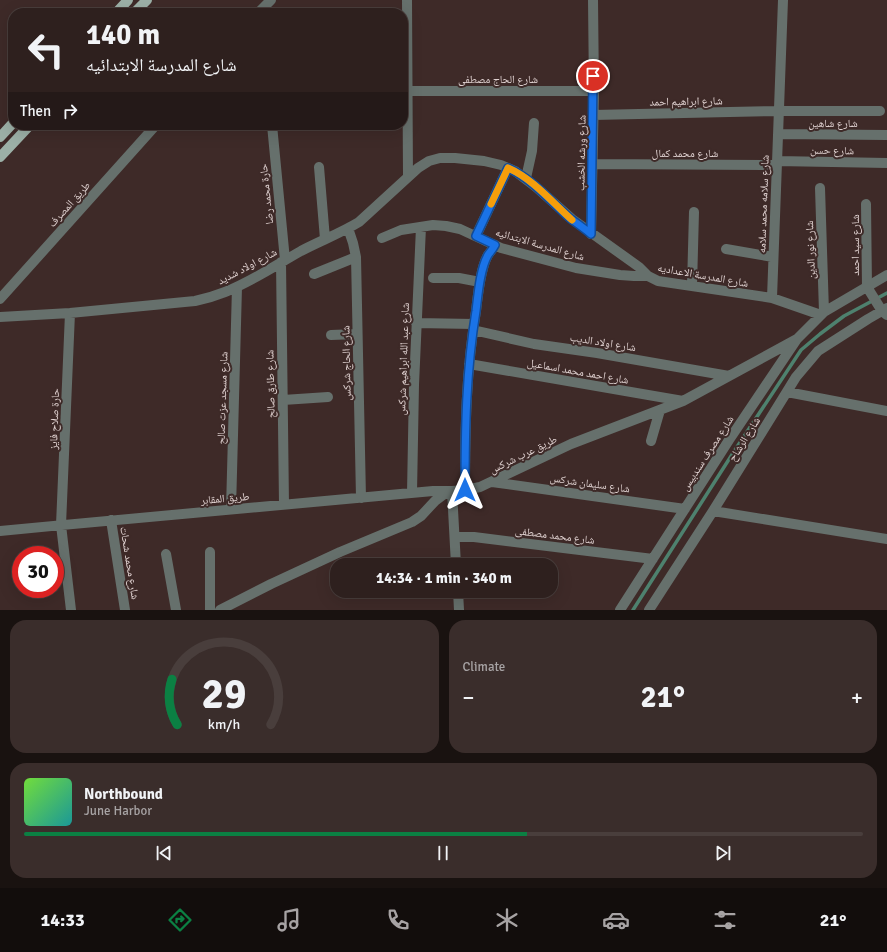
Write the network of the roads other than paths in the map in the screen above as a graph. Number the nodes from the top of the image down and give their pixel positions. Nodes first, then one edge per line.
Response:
1 (128, 0) edge
2 (147, 0) edge
3 (271, 0) edge
4 (593, 0) edge
5 (783, 0) edge
6 (121, 8) edge
7 (139, 8) edge
8 (263, 8) edge
9 (408, 91) edge
10 (594, 91) junction
11 (880, 110) dead end
12 (779, 111) junction
13 (593, 115) junction
14 (534, 123) dead end
15 (8, 128) edge
16 (25, 130) edge
17 (152, 130) edge
18 (272, 130) edge
19 (406, 130) edge
20 (778, 134) junction
21 (887, 135) edge
22 (0, 137) edge
23 (0, 157) edge
24 (777, 163) junction
25 (887, 163) edge
26 (592, 164) junction
27 (319, 167) dead end
28 (508, 168) junction
29 (408, 177) junction
30 (526, 178) junction
31 (820, 188) dead end
32 (866, 204) dead end
33 (694, 212) dead end
34 (421, 227) junction
35 (348, 228) junction
36 (591, 234) junction
37 (476, 236) junction
38 (382, 238) dead end
39 (325, 239) junction
40 (495, 245) junction
41 (726, 250) dead end
42 (356, 257) junction
43 (773, 257) junction
44 (283, 261) junction
45 (314, 274) dead end
46 (648, 276) junction
47 (887, 276) edge
48 (433, 278) dead end
49 (480, 282) junction
50 (692, 286) junction
51 (237, 287) junction
52 (867, 287) junction
53 (772, 298) junction
54 (0, 299) edge
55 (885, 311) edge
56 (70, 313) junction
57 (822, 314) junction
58 (0, 317) edge
59 (416, 323) junction
60 (473, 327) junction
61 (357, 334) junction
62 (331, 335) dead end
63 (797, 339) junction
64 (469, 364) junction
65 (729, 376) junction
66 (787, 392) junction
67 (328, 398) dead end
68 (283, 400) junction
69 (684, 401) junction
70 (660, 410) junction
71 (887, 411) edge
72 (651, 441) dead end
73 (492, 482) junction
74 (465, 490) junction
75 (452, 491) junction
76 (412, 493) junction
77 (361, 498) junction
78 (284, 505) junction
79 (685, 508) junction
80 (231, 509) junction
81 (713, 511) junction
82 (111, 520) junction
83 (61, 525) junction
84 (0, 531) edge
85 (455, 537) junction
86 (887, 539) edge
87 (210, 552) dead end
88 (166, 554) dead end
89 (456, 558) edge
90 (653, 559) junction
91 (458, 598) edge
92 (71, 610) edge
93 (125, 610) edge
94 (176, 610) edge
95 (210, 610) edge
96 (220, 610) edge
97 (459, 610) edge
98 (465, 610) edge
99 (620, 610) edge
100 (649, 610) edge

1 - 6 main road
2 - 7 main road
3 - 8 street
4 - 10 street, شارع ورشه الخشب
5 - 12 street, شارع سلامه محمد سلامه
9 - 10 street, شارع الحاج مصطفى
10 - 13 street, شارع ورشه الخشب
11 - 12 street, شارع ابراهيم احمد
12 - 13 street, شارع ابراهيم احمد
12 - 20 street, شارع سلامه محمد سلامه
13 - 26 street, شارع ورشه الخشب
14 - 30 street
15 - 22 main road
16 - 23 main road
17 - 54 street, طريق المصرف
18 - 44 street, حارة محمد رضا
19 - 29 street
20 - 21 street, شارع شاهين
20 - 24 street, شارع سلامه محمد سلامه
24 - 25 street, شارع حسن
24 - 26 street, شارع محمد كمال
24 - 43 street, شارع سلامه محمد سلامه
26 - 36 street, شارع ورشه الخشب
27 - 39 street
28 - 29 street, شارع المدرسة الاعداديه
28 - 30 street, شارع المدرسة الاعداديه
28 - 37 street
29 - 35 street, شارع اولاد شديد
30 - 36 street, شارع المدرسة الاعداديه
31 - 57 street, شارع نور الدين
32 - 52 street, شارع سيد احمد
33 - 50 street
34 - 37 street, شارع المدرسة الابتدائيه
34 - 38 street, شارع المدرسة الابتدائيه
34 - 59 street, شارع عبد الله ابراهيم شركس
35 - 39 street, شارع اولاد شديد
35 - 42 street, شارع الحاج شركس
36 - 46 street, شارع المدرسة الاعداديه
37 - 40 street, شارع المدرسة الابتدائيه
39 - 44 street, شارع اولاد شديد
40 - 46 street, شارع المدرسة الابتدائيه
40 - 49 street
41 - 43 street
42 - 45 street
42 - 61 street, شارع الحاج شركس
43 - 53 street, شارع سلامه محمد سلامه
44 - 51 street, شارع اولاد شديد
44 - 68 street, شارع طارق صالح
46 - 50 street, شارع المدرسة الاعداديه
47 - 52 street
48 - 49 street
49 - 60 street
50 - 53 street, شارع المدرسة الاعداديه
51 - 56 street, شارع اولاد شديد
51 - 80 street, شارع مسجد عزت صالح
52 - 55 street
52 - 57 street
53 - 57 street, شارع المدرسة الاعداديه
55 - 66 street, شارع الرشاح
56 - 58 street, شارع اولاد شديد
56 - 83 street, حارة صلاح فايز
57 - 63 street, شارع مصرف سندبيس
59 - 60 street, شارع اولاد الديب
59 - 76 street, شارع عبد الله ابراهيم شركس
60 - 64 street
60 - 65 street, شارع اولاد الديب
61 - 62 street
61 - 77 street, شارع الحاج شركس
63 - 65 street, طريق عرب شركس
63 - 79 street, شارع مصرف سندبيس
64 - 69 street, شارع احمد محمد اسماعيل
64 - 74 street
65 - 69 street, طريق عرب شركس
66 - 71 street
66 - 81 street, شارع الرشاح
67 - 68 street
68 - 78 street, شارع طارق صالح
69 - 70 street, طريق عرب شركس
70 - 72 street
70 - 73 street, طريق عرب شركس
73 - 74 street, طريق عرب شركس
73 - 79 street, شارع سليمان شركس
74 - 75 street, طريق عرب شركس
75 - 76 street, طريق المقابر
75 - 85 street
75 - 96 street, طريق عرب شركس
76 - 77 street, طريق المقابر
77 - 78 street, طريق المقابر
78 - 80 street, طريق المقابر
79 - 90 street, شارع مصرف سندبيس
80 - 82 street, طريق المقابر
81 - 86 street
81 - 100 street, شارع الرشاح
82 - 83 street, طريق المقابر
82 - 93 street, شارع محمد شحات
83 - 84 street, طريق المقابر
83 - 92 street, حارة صلاح فايز
85 - 89 street
85 - 90 street, شارع محمد مصطفى
87 - 95 street
88 - 94 street
90 - 99 street, شارع مصرف سندبيس
91 - 97 street
97 - 98 street

